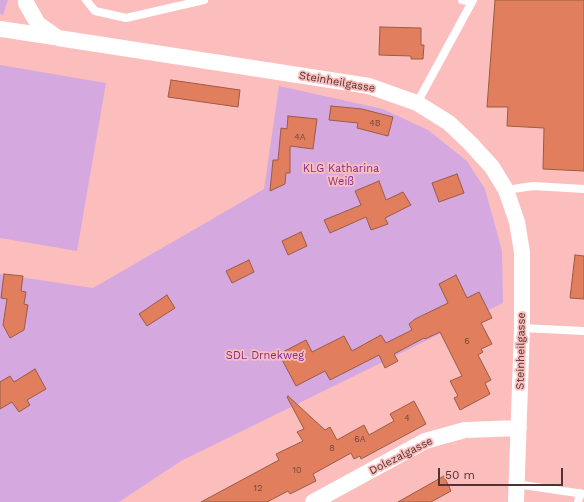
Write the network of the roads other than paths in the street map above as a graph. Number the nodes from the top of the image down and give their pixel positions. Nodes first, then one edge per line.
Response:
1 (26, 0) edge
2 (86, 0) edge
3 (204, 0) edge
4 (462, 0) edge
5 (472, 1) edge
6 (0, 29) edge
7 (58, 38) junction
8 (417, 104) junction
9 (584, 189) edge
10 (506, 190) junction
11 (522, 328) junction
12 (584, 331) edge
13 (519, 428) junction
14 (516, 484) junction
15 (582, 493) edge
16 (313, 502) edge
17 (516, 502) edge
18 (578, 502) edge

1 - 7 street, Steinheilgasse
2 - 3 lane
4 - 5 lane
5 - 8 lane
6 - 7 street, Steinheilgasse
7 - 8 street, Steinheilgasse
8 - 10 street, Steinheilgasse
9 - 10 lane
10 - 11 street, Steinheilgasse
11 - 12 lane
11 - 13 street, Steinheilgasse
13 - 14 street, Steinheilgasse
13 - 16 street, Dolezalgasse
14 - 15 lane
14 - 17 street, Steinheilgasse
15 - 18 lane

